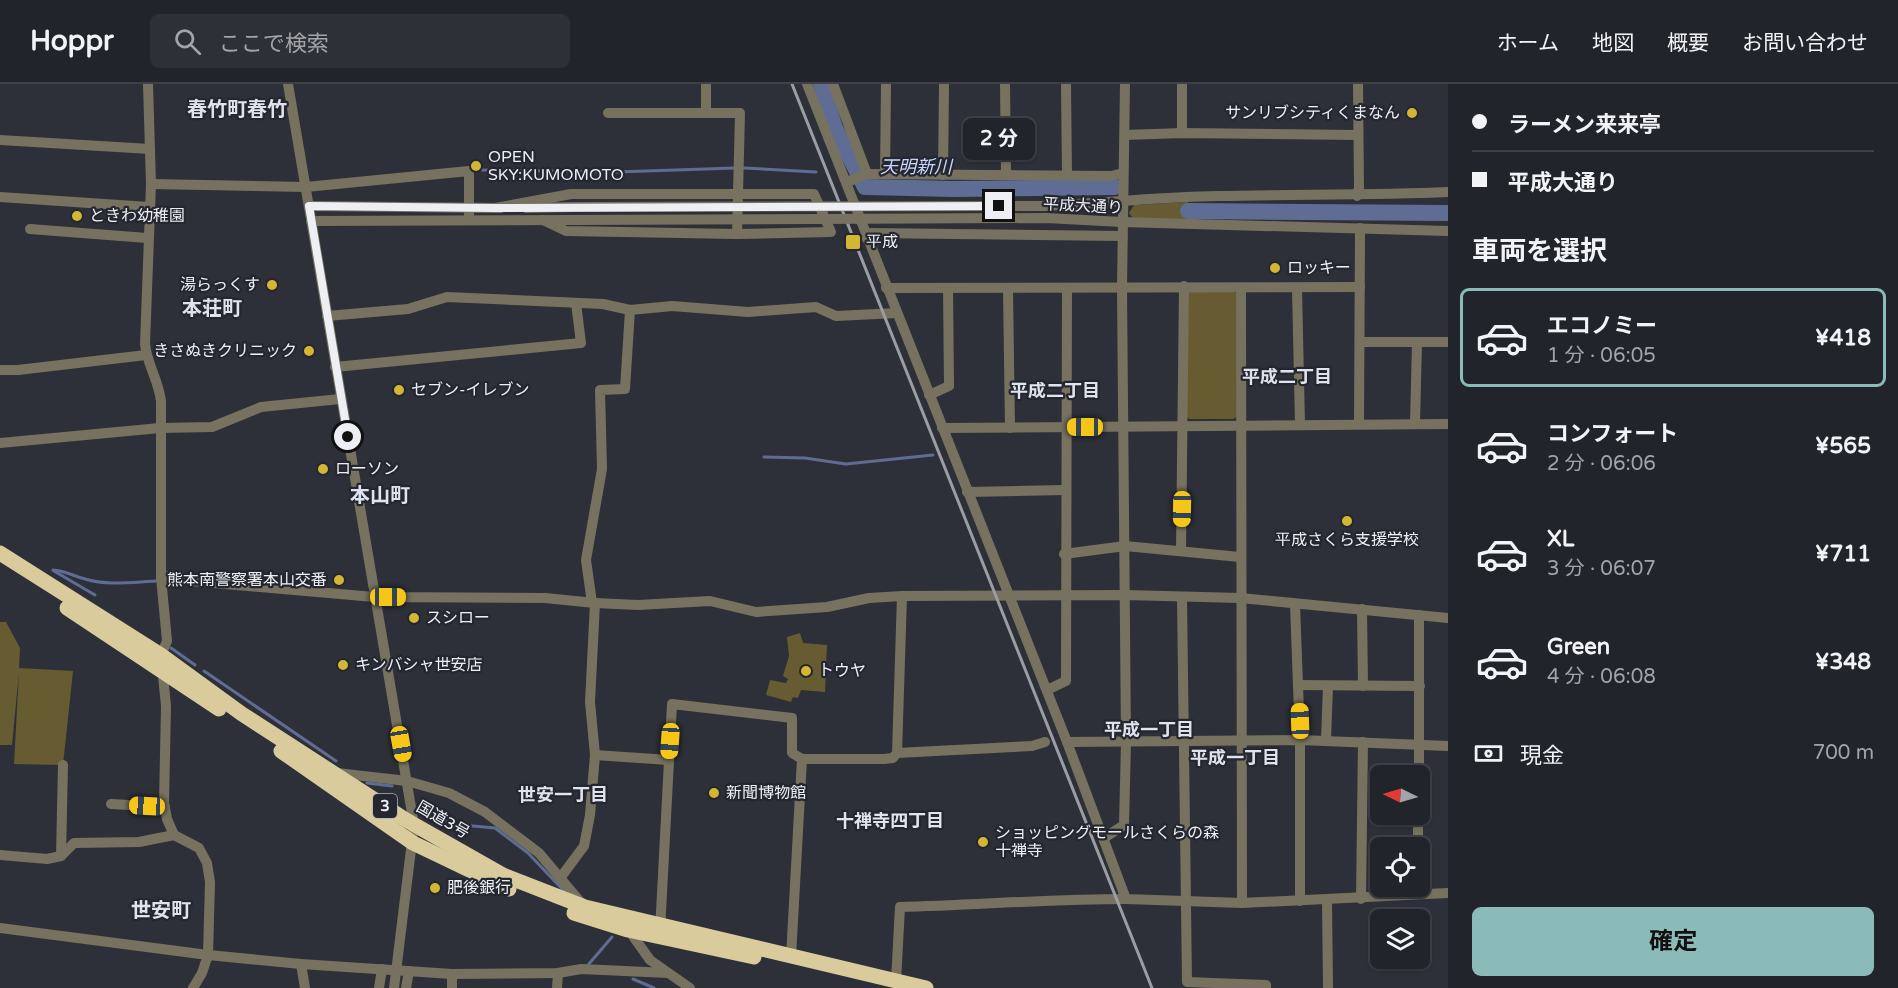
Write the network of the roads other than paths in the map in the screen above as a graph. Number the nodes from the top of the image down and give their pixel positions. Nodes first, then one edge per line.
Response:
1 (148, 84) edge
2 (288, 84) edge
3 (706, 84) edge
4 (807, 84) edge
5 (833, 84) edge
6 (886, 84) edge
7 (944, 84) edge
8 (1005, 84) edge
9 (1066, 84) edge
10 (1125, 84) edge
11 (1182, 84) edge
12 (1358, 84) edge
13 (608, 113) dead end
14 (706, 113) junction
15 (1182, 133) junction
16 (1125, 135) junction
17 (1357, 135) junction
18 (0, 140) edge
19 (150, 149) junction
20 (1123, 173) junction
21 (867, 174) junction
22 (885, 174) junction
23 (944, 175) junction
24 (1006, 175) junction
25 (1067, 176) junction
26 (847, 182) junction
27 (151, 184) junction
28 (306, 187) junction
29 (1448, 192) edge
30 (739, 195) junction
31 (1357, 196) junction
32 (0, 198) edge
33 (1123, 201) junction
34 (309, 206) junction
35 (149, 207) junction
36 (495, 208) junction
37 (469, 213) junction
38 (543, 220) junction
39 (311, 221) junction
40 (1122, 222) junction
41 (1360, 228) junction
42 (30, 229) dead end
43 (1448, 231) edge
44 (737, 234) junction
45 (1122, 236) junction
46 (147, 238) junction
47 (867, 239) junction
48 (1184, 286) junction
49 (1360, 287) junction
50 (886, 288) junction
51 (948, 288) junction
52 (1008, 288) junction
53 (1067, 288) junction
54 (1122, 288) junction
55 (1241, 288) junction
56 (1297, 288) junction
57 (576, 303) junction
58 (630, 310) junction
59 (897, 313) junction
60 (327, 316) junction
61 (1360, 342) junction
62 (1448, 342) edge
63 (1417, 343) junction
64 (146, 355) junction
65 (336, 367) junction
66 (0, 370) edge
67 (929, 395) junction
68 (340, 399) junction
69 (1415, 423) junction
70 (1359, 424) junction
71 (1448, 424) edge
72 (1300, 425) junction
73 (1183, 426) junction
74 (1240, 426) junction
75 (1066, 427) junction
76 (1124, 427) junction
77 (160, 428) junction
78 (942, 428) junction
79 (1010, 428) junction
80 (0, 443) edge
81 (1065, 490) junction
82 (967, 492) junction
83 (1125, 546) junction
84 (1181, 551) junction
85 (0, 553) edge
86 (1064, 554) junction
87 (1240, 556) junction
88 (0, 562) edge
89 (161, 577) junction
90 (1126, 595) junction
91 (902, 596) junction
92 (1010, 596) junction
93 (1064, 596) junction
94 (374, 597) junction
95 (1182, 597) junction
96 (1240, 598) junction
97 (594, 603) junction
98 (1295, 604) junction
99 (1362, 609) junction
100 (1419, 615) junction
101 (1448, 618) edge
102 (161, 655) junction
103 (165, 674) junction
104 (1298, 685) junction
105 (1328, 686) junction
106 (1364, 686) junction
107 (1420, 686) junction
108 (1047, 690) junction
109 (1300, 740) junction
110 (1326, 740) junction
111 (1241, 741) junction
112 (1045, 742) dead end
113 (1067, 742) junction
114 (1126, 742) junction
115 (1184, 742) junction
116 (1363, 742) junction
117 (1419, 745) junction
118 (1448, 746) edge
119 (897, 753) junction
120 (595, 755) junction
121 (802, 759) junction
122 (669, 760) junction
123 (63, 765) dead end
124 (1419, 765) edge
125 (332, 772) junction
126 (407, 781) junction
127 (111, 804) dead end
128 (165, 807) junction
129 (414, 825) junction
130 (174, 835) junction
131 (1104, 838) junction
132 (413, 843) junction
133 (0, 855) edge
134 (61, 856) junction
135 (561, 877) junction
136 (1430, 892) edge
137 (1448, 893) edge
138 (1370, 897) edge
139 (1361, 898) junction
140 (1126, 899) junction
141 (1185, 901) junction
142 (1300, 901) junction
143 (1327, 901) junction
144 (1242, 903) junction
145 (585, 907) junction
146 (628, 924) junction
147 (0, 928) edge
148 (660, 931) junction
149 (208, 955) junction
150 (791, 957) junction
151 (301, 964) junction
152 (382, 969) junction
153 (397, 969) junction
154 (409, 971) junction
155 (558, 973) junction
156 (668, 973) junction
157 (452, 974) junction
158 (891, 985) edge
159 (193, 988) edge
160 (305, 988) edge
161 (379, 988) edge
162 (394, 988) edge
163 (406, 988) edge
164 (452, 988) edge
165 (556, 988) edge
166 (690, 988) edge
167 (926, 988) edge
168 (1266, 988) edge
169 (1328, 988) edge

1 - 19 street
2 - 28 street
3 - 14 street
4 - 26 street
5 - 21 street
6 - 22 street
7 - 23 street
8 - 24 street
9 - 25 street
10 - 16 street
11 - 15 street
12 - 17 street
13 - 14 street
14 - 30 street
15 - 16 street
15 - 17 street
16 - 20 street
17 - 31 street
18 - 19 street
19 - 27 street
20 - 25 street
20 - 33 street
21 - 22 street
21 - 26 street
22 - 23 street
23 - 24 street
24 - 25 street
26 - 47 street
27 - 28 street
27 - 35 street
28 - 34 street
28 - 37 street
29 - 31 street, 平成大通り
30 - 36 street
30 - 44 street
30 - 44 street
31 - 33 street, 平成大通り
32 - 35 street
33 - 36 street, 平成大通り, bridge
33 - 40 street
34 - 37 street
34 - 39 street
35 - 46 street
36 - 37 street
37 - 38 street, 平成大通り
37 - 39 street
38 - 40 street, 平成大通り, bridge
38 - 44 street
39 - 60 street
40 - 41 street, 平成大通り
40 - 45 street
41 - 43 street, 平成大通り
41 - 49 street
42 - 46 street
45 - 47 street
45 - 54 street
46 - 64 street
47 - 50 street
48 - 54 street
48 - 55 street
48 - 73 street
49 - 56 street
49 - 61 street
50 - 51 street
50 - 59 street
51 - 52 street
51 - 67 street
52 - 53 street
52 - 79 street
53 - 54 street
53 - 75 street
54 - 76 street
55 - 56 street
55 - 74 street
56 - 72 street
57 - 58 street
57 - 60 street
57 - 65 street
58 - 59 street
58 - 97 street
59 - 67 street
60 - 65 street
61 - 63 street
61 - 70 street
62 - 63 street
63 - 69 street
64 - 66 street
64 - 77 street
65 - 68 street
67 - 78 street
68 - 77 street
68 - 94 street
69 - 70 street
69 - 71 street
70 - 72 street
72 - 74 street
73 - 74 street
73 - 76 street
73 - 84 street
74 - 87 street
75 - 76 street
75 - 79 street
75 - 81 street
76 - 83 street
77 - 80 street
77 - 89 street
78 - 79 street
78 - 82 street
81 - 82 street
81 - 86 street
82 - 92 street
83 - 84 street
83 - 86 street
83 - 90 street
84 - 87 street
85 - 102 highway, 国道3号 / 3
86 - 93 street
87 - 96 street
88 - 103 highway, 国道3号 / 3
89 - 94 street
89 - 102 street
90 - 93 street
90 - 95 street
90 - 114 street
91 - 92 street
91 - 97 street
91 - 119 street
92 - 93 street
92 - 108 street
93 - 108 street
94 - 97 street
94 - 126 street
95 - 96 street
95 - 115 street
96 - 98 street
96 - 111 street
97 - 120 street
98 - 99 street
98 - 104 street
99 - 100 street
99 - 106 street
100 - 101 street
100 - 107 street
102 - 103 street
102 - 125 highway, 国道3号 / 3
103 - 128 street
103 - 132 highway, 国道3号 / 3
104 - 105 street
104 - 109 street
105 - 106 street
105 - 110 street
106 - 107 street
107 - 117 street
108 - 113 street
109 - 110 street
109 - 111 street
109 - 142 street
110 - 116 street
111 - 115 street
111 - 144 street
112 - 119 street
113 - 114 street
113 - 131 street
114 - 115 street
114 - 131 street
115 - 141 street
116 - 117 street
116 - 139 street
117 - 118 street
117 - 124 street
119 - 121 street
120 - 122 street
120 - 135 street
121 - 122 street
121 - 150 street
122 - 148 street
123 - 134 street
125 - 126 street
125 - 129 highway, 国道3号 / 3
126 - 129 street
126 - 135 street
127 - 128 street
128 - 130 street
129 - 132 street
129 - 145 highway, 国道3号 / 3
130 - 134 street
130 - 149 street
131 - 140 street
132 - 146 highway, 国道3号 / 3
132 - 153 street
133 - 134 street
135 - 145 street
136 - 137 street
138 - 139 street
139 - 143 street
140 - 141 street
140 - 158 street
141 - 144 street
141 - 168 street
142 - 143 street
142 - 144 street
143 - 169 street
145 - 146 highway, 国道3号 / 3
146 - 148 highway, 国道3号 / 3
146 - 156 street
147 - 149 street
148 - 150 highway, 国道3号 / 3
148 - 158 highway, 国道3号 / 3
149 - 151 street
149 - 159 street
150 - 158 highway, 国道3号 / 3
151 - 152 street
151 - 160 street
152 - 153 street
152 - 161 street
153 - 154 street
153 - 162 street
154 - 157 street
154 - 163 street
155 - 156 street
155 - 157 street
155 - 165 street
156 - 166 street
157 - 164 street
158 - 167 highway, 国道3号 / 3

